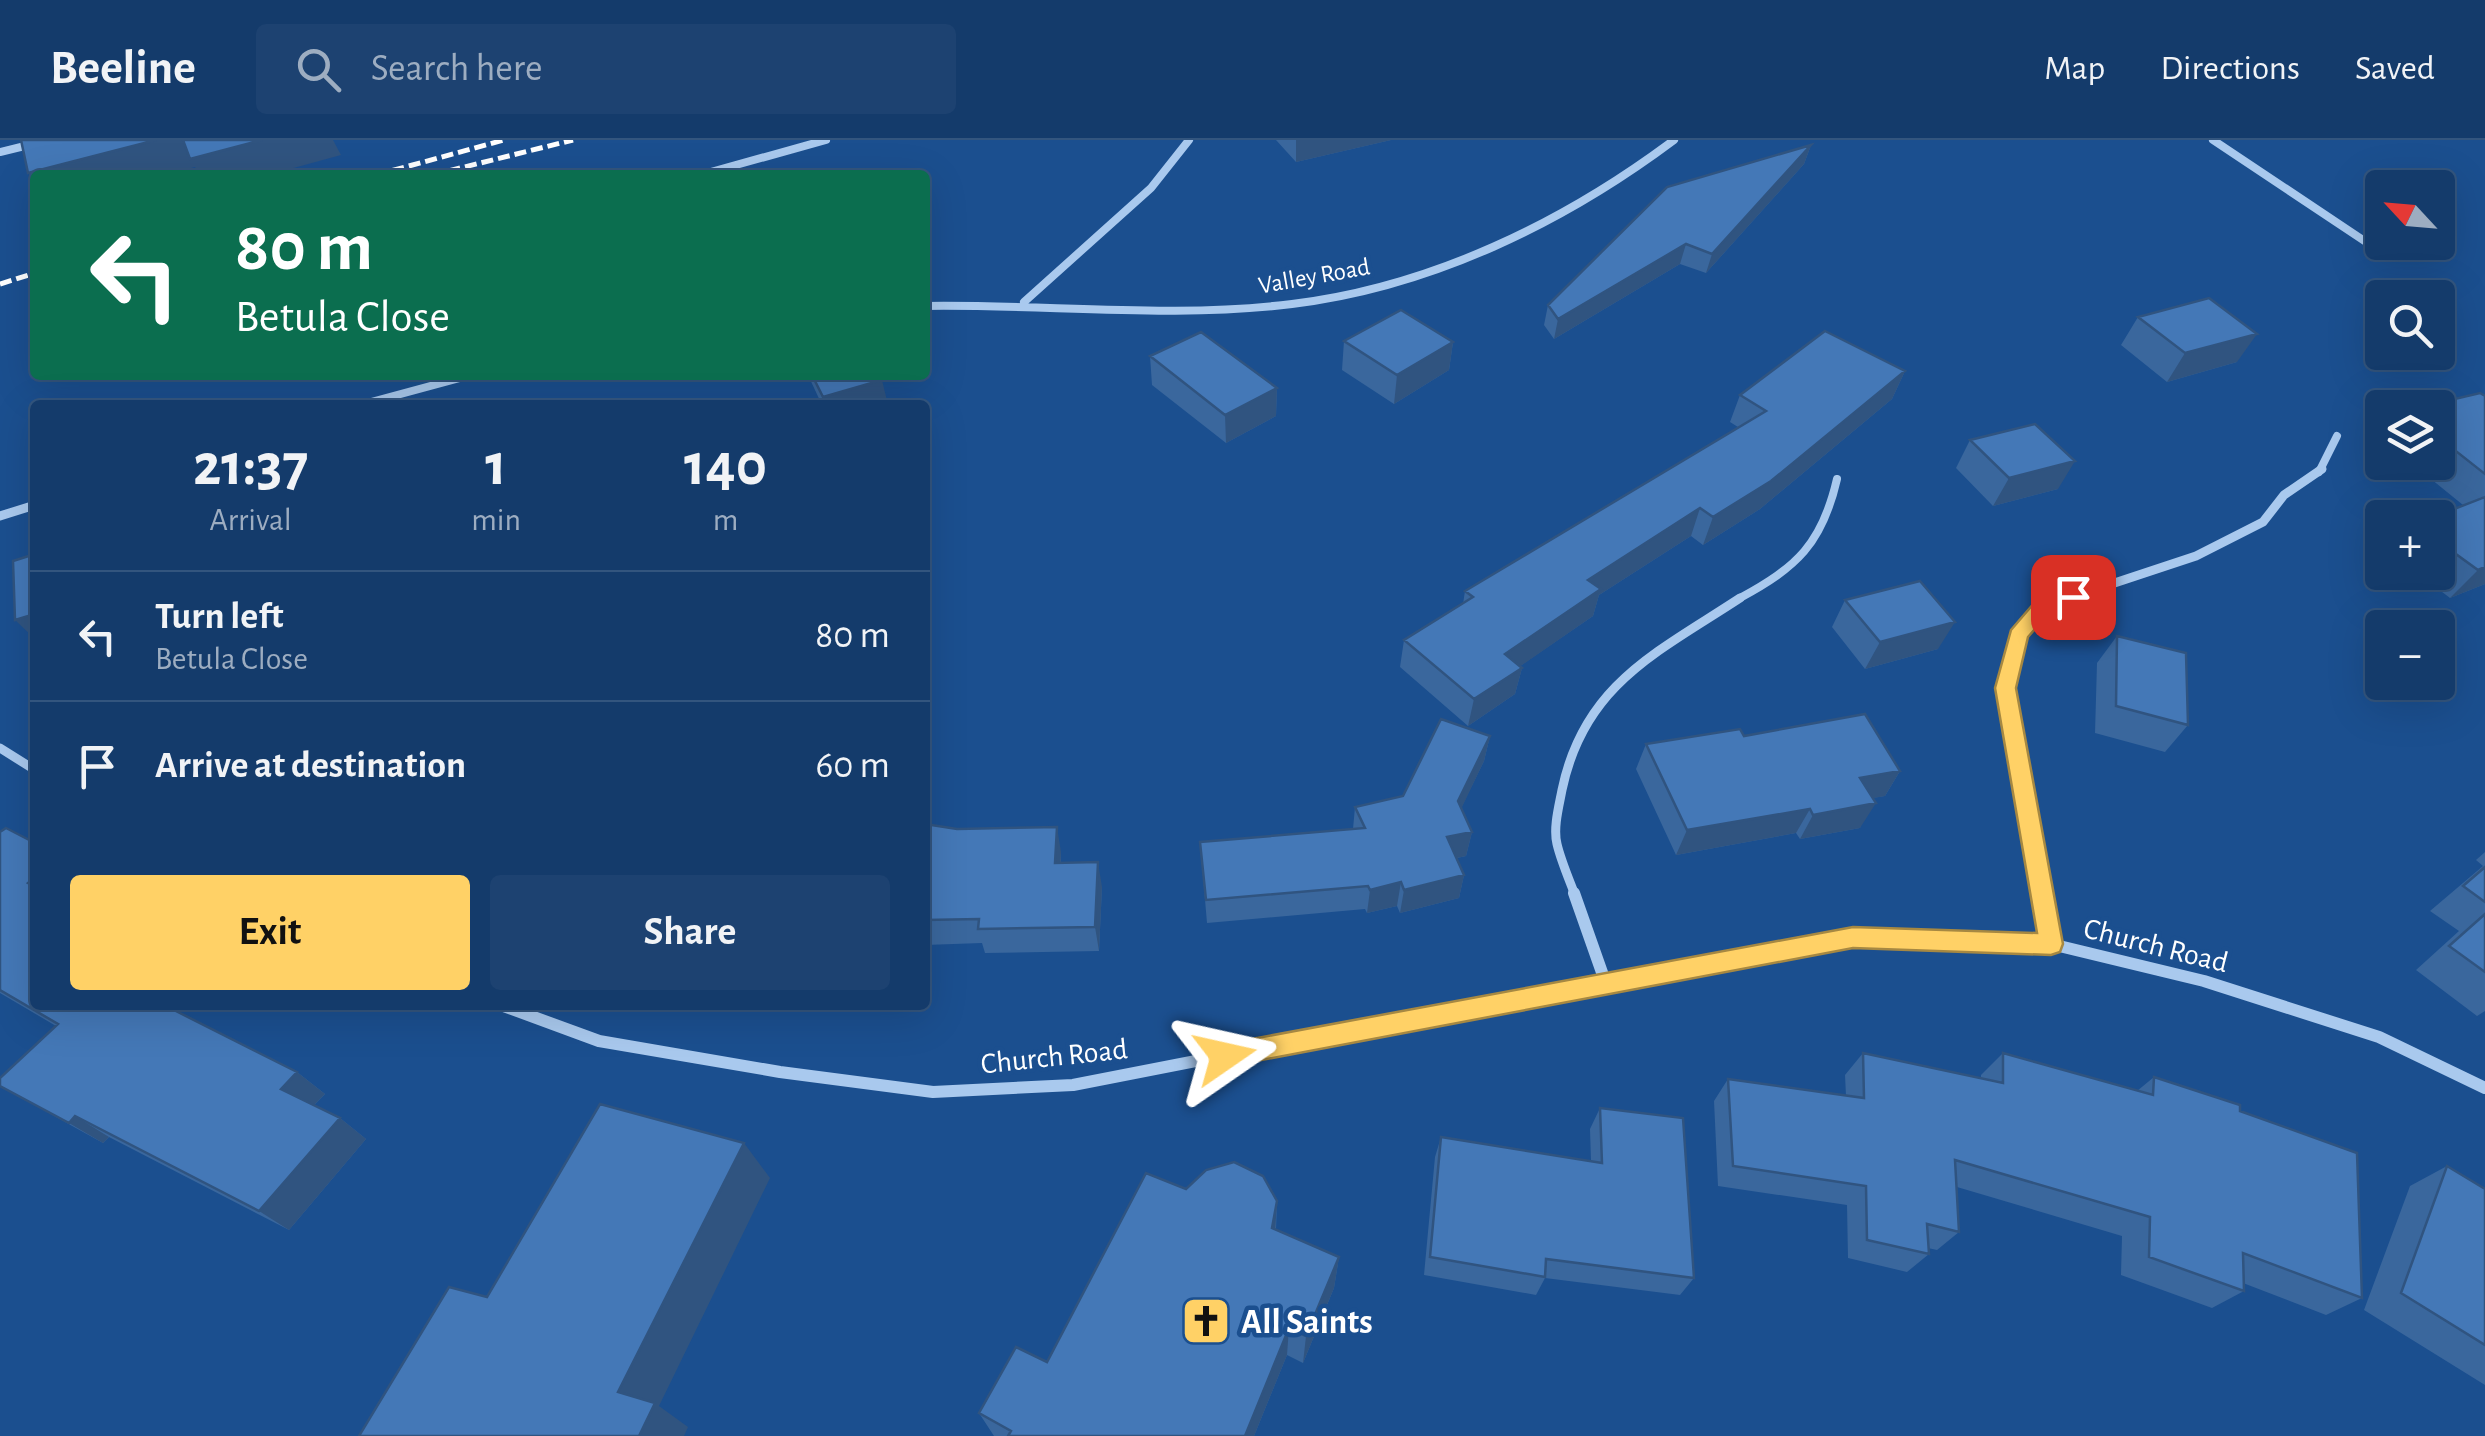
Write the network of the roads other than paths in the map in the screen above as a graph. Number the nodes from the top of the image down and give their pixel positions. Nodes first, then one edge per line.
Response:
1 (50, 140) edge
2 (826, 140) edge
3 (1189, 140) edge
4 (1674, 140) edge
5 (2213, 140) edge
6 (0, 152) edge
7 (718, 170) edge
8 (2365, 241) edge
9 (1023, 302) junction
10 (930, 306) edge
11 (453, 380) edge
12 (379, 400) edge
13 (2337, 436) dead end
14 (1838, 479) dead end
15 (30, 507) edge
16 (0, 516) edge
17 (1740, 598) joint
18 (0, 748) edge
19 (30, 767) edge
20 (2051, 944) junction
21 (1605, 981) junction
22 (515, 1010) edge
23 (2485, 1088) edge

1 - 6 street
2 - 7 street
3 - 9 street
4 - 9 street, Valley Road
5 - 8 street
9 - 10 street, Valley Road
11 - 12 street
13 - 20 street
14 - 17 lane
15 - 16 street
17 - 21 street
18 - 19 street
20 - 21 street, Church Road
20 - 23 street, Church Road
21 - 22 street, Church Road

